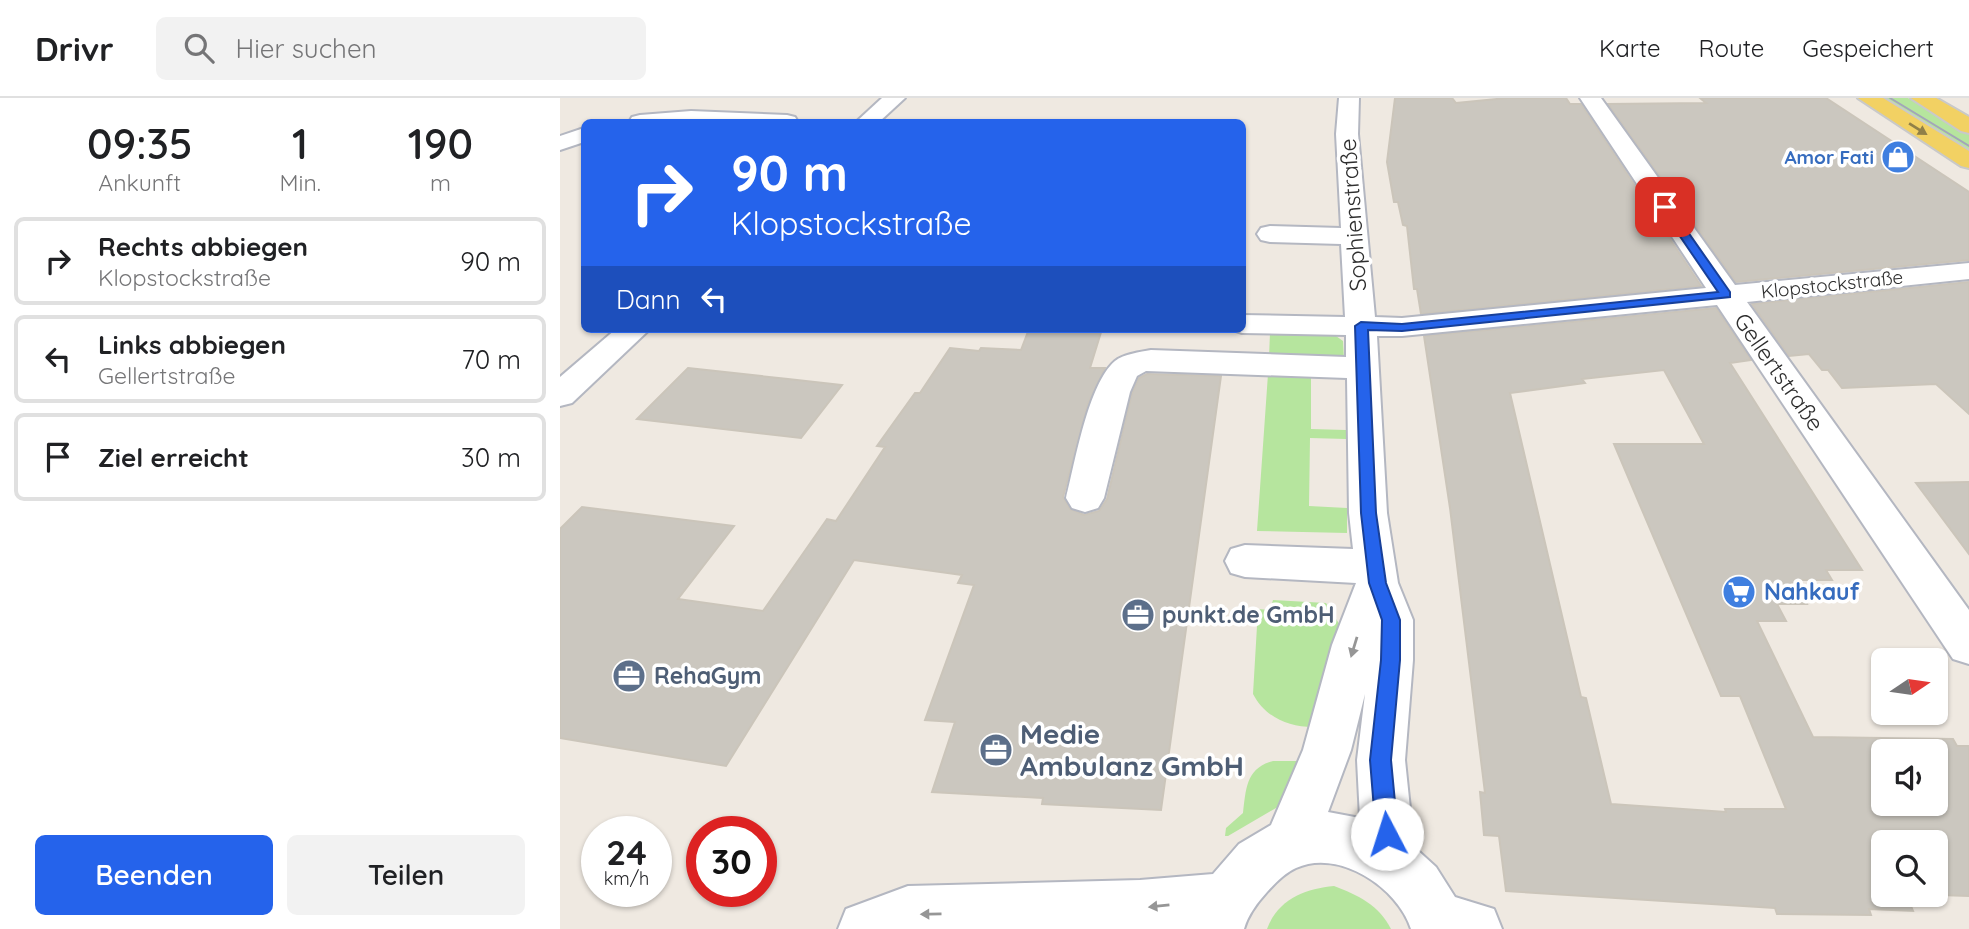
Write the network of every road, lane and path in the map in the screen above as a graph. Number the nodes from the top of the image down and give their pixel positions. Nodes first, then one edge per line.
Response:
1 (895, 98) edge
2 (1349, 98) edge
3 (1590, 98) edge
4 (1868, 98) edge
5 (1921, 98) edge
6 (678, 119) edge
7 (715, 119) edge
8 (870, 119) edge
9 (1969, 126) edge
10 (581, 136) edge
11 (560, 143) edge
12 (1969, 161) edge
13 (1270, 234) dead end
14 (1354, 236) junction
15 (1969, 271) edge
16 (1726, 295) junction
17 (1246, 324) edge
18 (1361, 326) junction
19 (630, 333) edge
20 (1363, 368) junction
21 (560, 395) edge
22 (1085, 498) dead end
23 (1245, 561) dead end
24 (1377, 575) junction
25 (1969, 645) edge
26 (1291, 841) junction
27 (1389, 858) junction
28 (1222, 914) edge
29 (1450, 927) edge
30 (866, 929) edge

1 - 8 street
2 - 14 street, Sophienstraße
3 - 16 street, Gellertstraße
4 -> 12 main road
5 - 9 main road
6 - 7 street
10 - 11 street
13 - 14 street
14 - 18 street, Sophienstraße
15 - 16 street, Klopstockstraße
16 - 18 street, Klopstockstraße
16 - 25 street, Gellertstraße
17 - 18 street, Klopstockstraße
18 - 20 street, Sophienstraße
19 - 21 street
20 - 22 street
20 - 24 street, Sophienstraße
23 - 24 street
24 -> 26 street, Sophienstraße
24 - 27 street, Sophienstraße
26 - 27 street
26 - 28 street
27 - 29 street
28 -> 30 street

